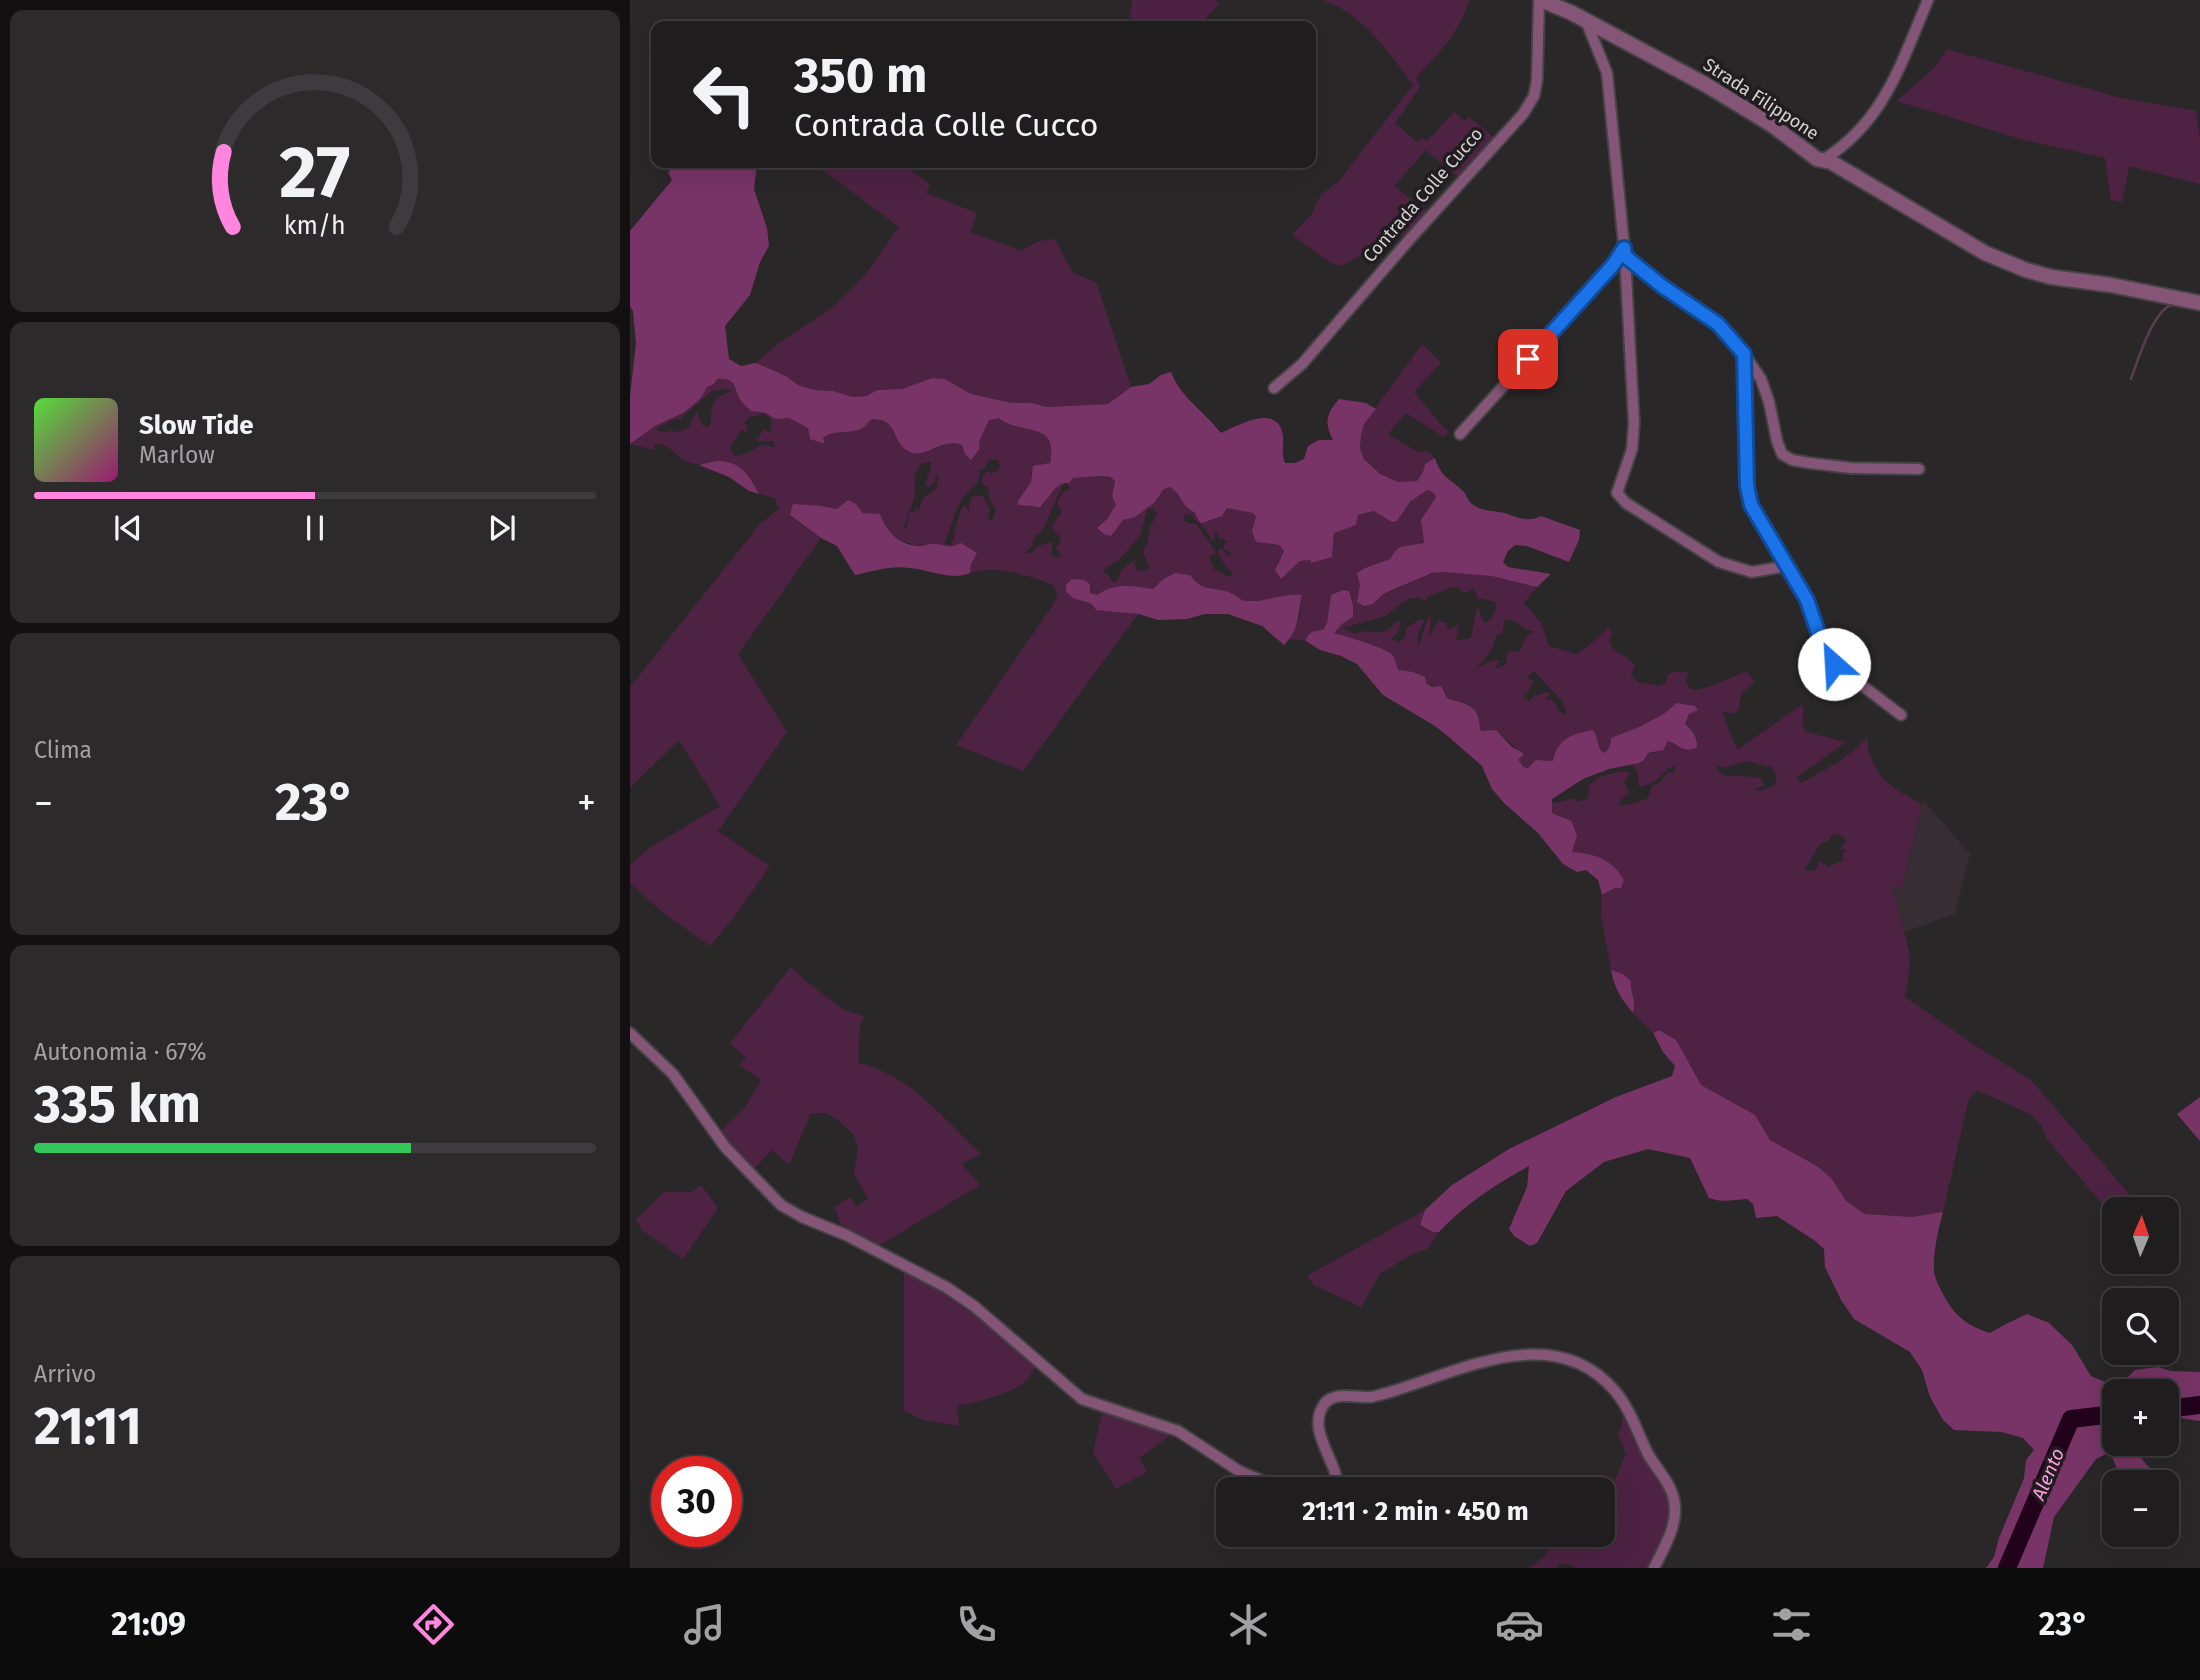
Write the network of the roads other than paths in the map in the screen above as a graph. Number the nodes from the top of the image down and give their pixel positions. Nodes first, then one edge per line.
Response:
1 (1540, 0) edge
2 (1928, 0) edge
3 (1586, 20) junction
4 (1823, 160) junction
5 (1625, 252) junction
6 (2200, 303) edge
7 (1744, 354) junction
8 (1274, 388) dead end
9 (1460, 434) dead end
10 (1920, 469) dead end
11 (1787, 566) junction
12 (1901, 715) dead end
13 (630, 1033) edge
14 (1253, 1477) edge
15 (1336, 1477) edge
16 (1654, 1568) edge

1 - 3 street, Strada Filippone
1 - 8 street, Contrada Colle Cucco
2 - 4 street, Strada Filippone
3 - 4 street, Strada Filippone
3 - 5 street
4 - 6 street
5 - 7 street
5 - 9 street
5 - 11 street
7 - 10 street
7 - 11 street
11 - 12 street
13 - 14 street
15 - 16 street

